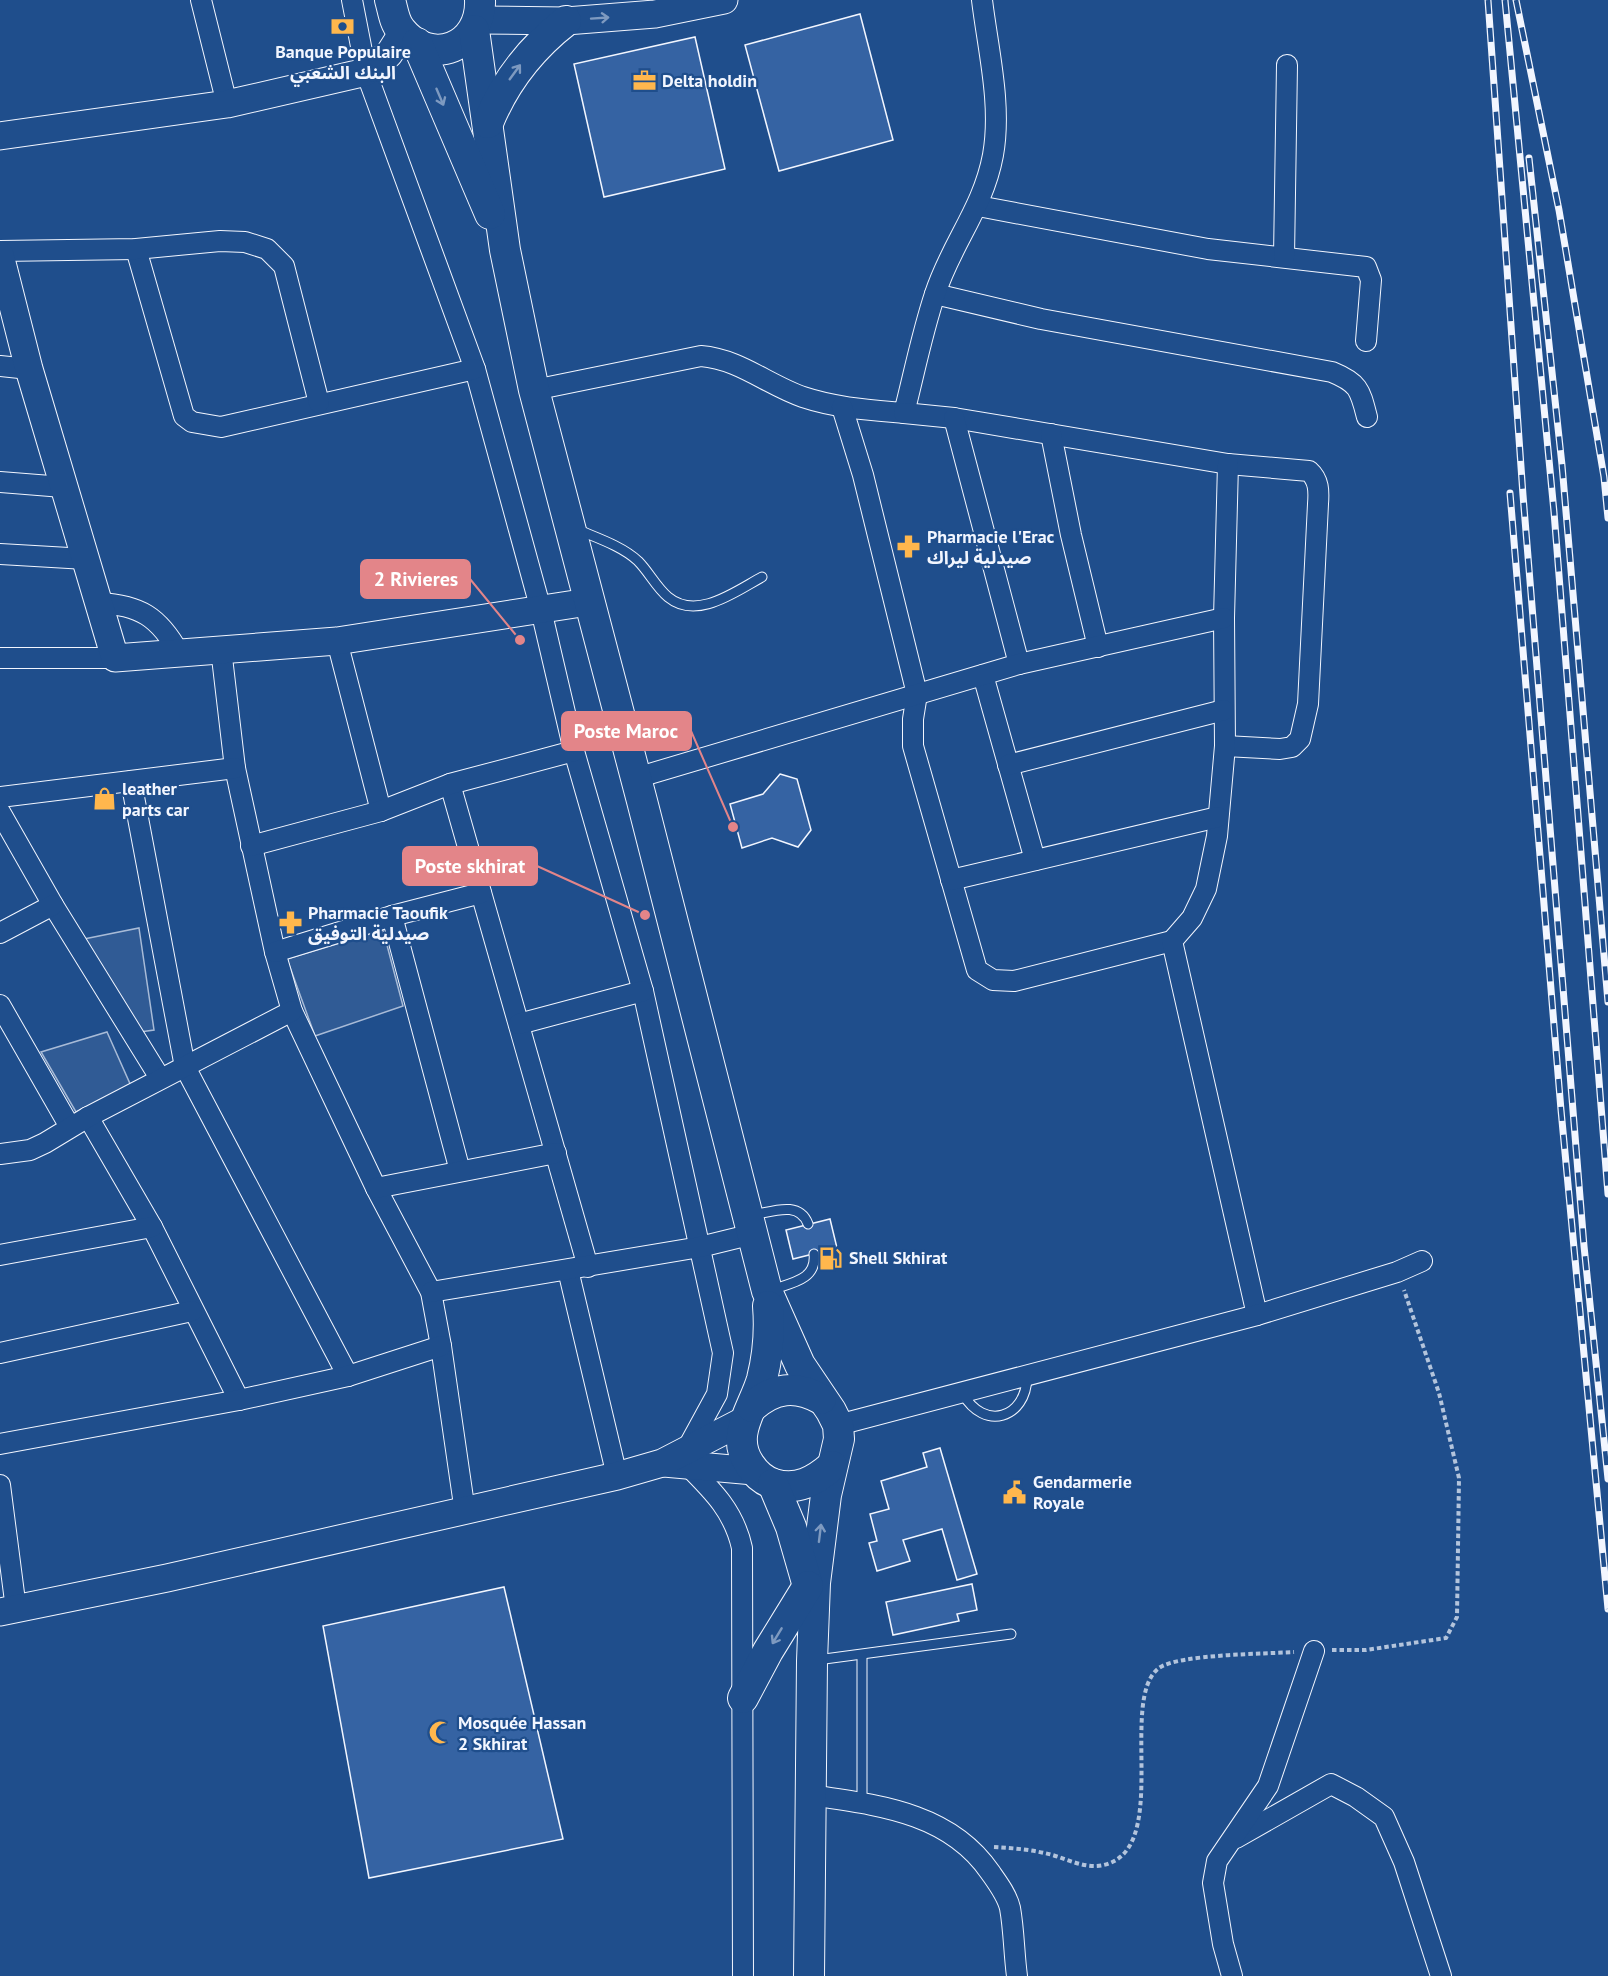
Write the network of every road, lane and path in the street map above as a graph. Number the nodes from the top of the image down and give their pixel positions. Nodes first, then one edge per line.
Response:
1 (201, 0) edge
2 (352, 0) edge
3 (390, 0) edge
4 (724, 0) edge
5 (982, 0) edge
6 (478, 17) edge
7 (566, 21) junction
8 (410, 38) junction
9 (1287, 65) dead end
10 (366, 72) junction
11 (227, 104) junction
12 (488, 123) junction
13 (0, 136) edge
14 (978, 206) junction
15 (135, 249) junction
16 (505, 250) junction
17 (0, 253) edge
18 (1284, 257) junction
19 (935, 294) junction
20 (1366, 341) dead end
21 (0, 366) edge
22 (29, 369) junction
23 (475, 369) junction
24 (534, 390) junction
25 (319, 403) junction
26 (842, 407) junction
27 (904, 413) junction
28 (1367, 417) dead end
29 (954, 418) junction
30 (1051, 434) junction
31 (1228, 464) junction
32 (0, 482) edge
33 (63, 486) junction
34 (569, 526) junction
35 (0, 554) edge
36 (86, 559) junction
37 (762, 577) dead end
38 (588, 602) junction
39 (99, 603) junction
40 (541, 610) junction
41 (1224, 618) junction
42 (337, 641) junction
43 (1098, 646) junction
44 (221, 650) junction
45 (179, 653) junction
46 (0, 658) edge
47 (115, 658) junction
48 (1019, 664) junction
49 (983, 675) junction
50 (917, 694) junction
51 (1224, 710) junction
52 (1225, 746) junction
53 (574, 751) junction
54 (1008, 765) junction
55 (235, 768) junction
56 (636, 778) junction
57 (131, 781) junction
58 (450, 784) junction
59 (0, 797) edge
60 (381, 810) junction
61 (0, 812) edge
62 (1218, 817) junction
63 (251, 846) junction
64 (1035, 860) junction
65 (951, 880) junction
66 (481, 893) junction
67 (52, 905) junction
68 (392, 916) junction
69 (0, 933) edge
70 (1172, 941) junction
71 (276, 952) junction
72 (643, 991) junction
73 (0, 1005) edge
74 (292, 1011) junction
75 (519, 1024) junction
76 (6, 1026) edge
77 (185, 1067) junction
78 (160, 1078) junction
79 (88, 1117) junction
80 (70, 1127) junction
81 (556, 1153) junction
82 (0, 1154) edge
83 (460, 1171) junction
84 (376, 1188) junction
85 (808, 1224) dead end
86 (750, 1225) junction
87 (152, 1227) junction
88 (700, 1247) junction
89 (814, 1254) dead end
90 (0, 1255) edge
91 (1422, 1261) dead end
92 (588, 1267) junction
93 (568, 1270) junction
94 (1397, 1272) junction
95 (767, 1291) junction
96 (431, 1292) junction
97 (192, 1311) junction
98 (1257, 1315) junction
99 (441, 1346) junction
100 (0, 1353) edge
101 (348, 1376) junction
102 (1027, 1377) junction
103 (963, 1394) junction
104 (821, 1399) junction
105 (239, 1400) junction
106 (748, 1413) junction
107 (837, 1425) junction
108 (0, 1444) edge
109 (678, 1459) junction
110 (832, 1466) junction
111 (617, 1476) junction
112 (763, 1478) junction
113 (0, 1485) edge
114 (465, 1512) junction
115 (811, 1599) junction
116 (8, 1611) edge
117 (1011, 1634) dead end
118 (1314, 1651) junction
119 (862, 1655) junction
120 (812, 1661) junction
121 (743, 1698) junction
122 (811, 1795) junction
123 (862, 1803) junction
124 (1228, 1842) junction
125 (966, 1845) junction
126 (743, 1976) edge
127 (809, 1976) edge
128 (1017, 1976) edge
129 (1232, 1976) edge
130 (1441, 1976) edge

1 - 11 street
2 - 10 street
3 - 8 main road
7 -> 4 street
5 - 14 street
6 - 7 street
6 - 8 main road
6 - 12 main road
12 -> 7 main road
8 - 10 street
8 -> 16 main road
9 - 18 street
10 - 11 street
10 - 23 street
11 - 13 street
12 - 16 main road
14 - 18 street
14 - 19 street
15 - 17 street
15 - 25 street
15 - 25 street
16 - 24 main road
17 - 22 street
18 - 20 street
19 - 27 street
19 - 28 street
21 - 22 street
22 - 33 street
23 - 25 street
23 - 40 street
24 - 26 street
24 - 34 main road
26 - 27 street
26 - 50 street
27 - 29 street
29 - 30 street
29 - 48 street
30 - 31 street
30 - 43 street
31 - 41 street
31 - 52 street
32 - 33 street
33 - 36 street
34 - 37 lane
34 - 38 main road
35 - 36 street
36 - 39 street
38 - 40 street
38 - 56 main road
39 - 45 street
39 - 47 street
40 - 42 street
40 - 53 street
41 - 43 street
41 - 51 street
42 - 44 street
42 - 60 street
43 - 48 street
44 - 45 street
44 - 55 street
45 - 47 street
46 - 47 street
48 - 49 street
49 - 50 street
49 - 54 street
50 - 56 street
50 - 65 street
51 - 52 street
51 - 54 street
52 - 62 street
53 - 58 street
53 - 72 street
54 - 64 street
55 - 57 street
55 - 63 street
56 - 86 main road
57 - 59 street
57 - 77 street
58 - 60 street
58 - 66 street
60 - 63 street
61 - 67 street
62 - 64 street
62 - 70 street
63 - 71 street
64 - 65 street
65 - 70 street
66 - 68 street
66 - 75 street
67 - 69 street
67 - 78 street
68 - 71 street
68 - 83 street
70 - 98 street
71 - 74 street
72 - 75 street
72 - 88 street
73 - 76 street
74 - 77 street
74 - 84 street
75 - 81 street
76 - 80 street
77 - 78 street
77 - 101 street
78 - 79 street
79 - 80 street
79 - 87 street
80 - 82 street
81 - 83 street
81 - 92 street
83 - 84 street
84 - 96 street
85 - 86 lane
86 - 88 street
86 - 95 main road
87 - 90 street
87 - 97 street
88 - 92 street
88 - 109 street
89 - 95 lane
91 - 94 street
92 - 93 street
93 - 96 street
93 - 111 street
94 - 98 street
94 - 118 path
95 - 104 main road
95 - 106 main road
96 - 99 street
97 - 100 street
97 - 105 street
98 - 102 street
99 - 101 street
99 - 114 street
101 - 105 street
102 - 103 street
102 - 103 lane
103 - 107 street
104 - 106 main road
104 - 107 main road
105 - 108 street
106 - 109 street
106 - 112 main road
107 - 110 main road
109 - 111 street
109 - 112 street
109 - 121 street
110 - 112 main road
115 -> 110 main road
111 - 114 street
112 - 115 main road
113 - 116 street
114 - 116 street
115 - 120 main road
115 -> 121 main road
117 - 119 lane
118 - 124 street
118 - 125 path
119 - 120 lane
119 - 123 lane
120 - 122 main road
121 - 126 street
122 - 123 street
122 - 127 main road
123 - 125 street
124 - 129 street
124 - 130 street
125 - 128 street

